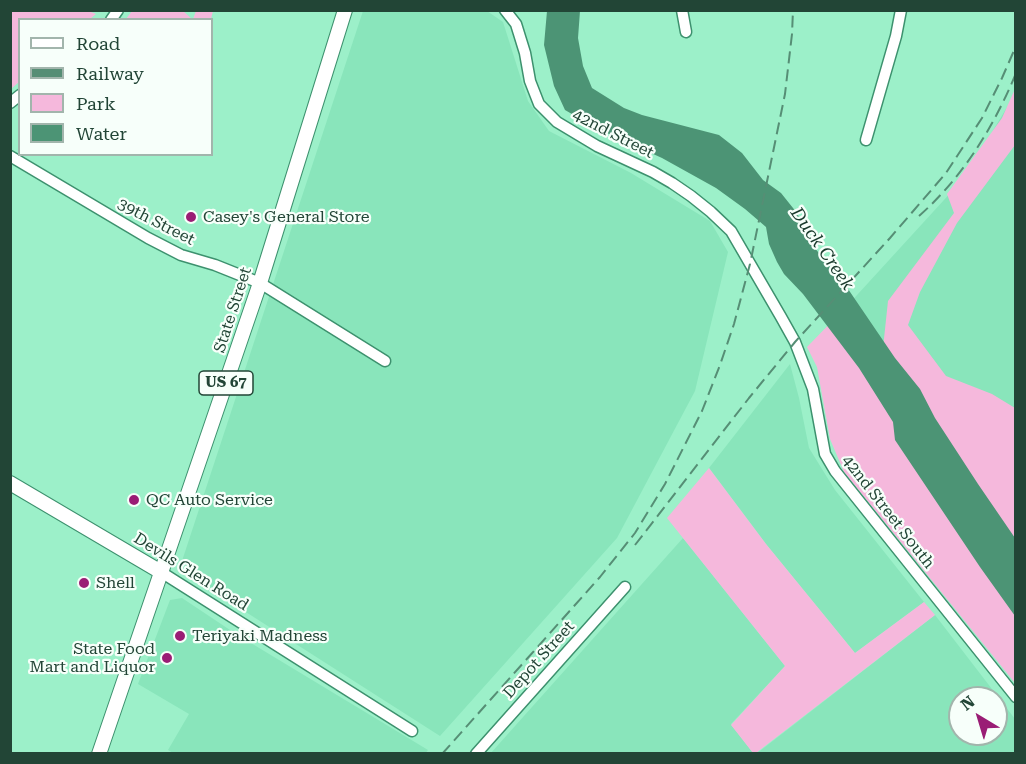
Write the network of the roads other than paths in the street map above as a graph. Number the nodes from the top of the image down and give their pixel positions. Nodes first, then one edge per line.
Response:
1 (345, 10) edge
2 (505, 10) edge
3 (682, 10) edge
4 (901, 10) edge
5 (686, 32) dead end
6 (866, 140) dead end
7 (10, 156) edge
8 (672, 183) joint
9 (260, 283) junction
10 (385, 361) dead end
11 (10, 483) edge
12 (161, 572) junction
13 (625, 587) dead end
14 (1016, 698) edge
15 (412, 731) dead end
16 (99, 753) edge
17 (476, 753) edge

1 - 9 main road, State Street / US 67
2 - 8 street, 42nd Street
3 - 5 street
4 - 6 street
7 - 9 street, 39th Street
8 - 14 street, 42nd Street South
9 - 10 street, 39th Street
9 - 12 main road, State Street / US 67
11 - 12 main road, Devils Glen Road
12 - 15 street, Devils Glen Road
12 - 16 main road, State Street / US 67
13 - 17 street, Depot Street

